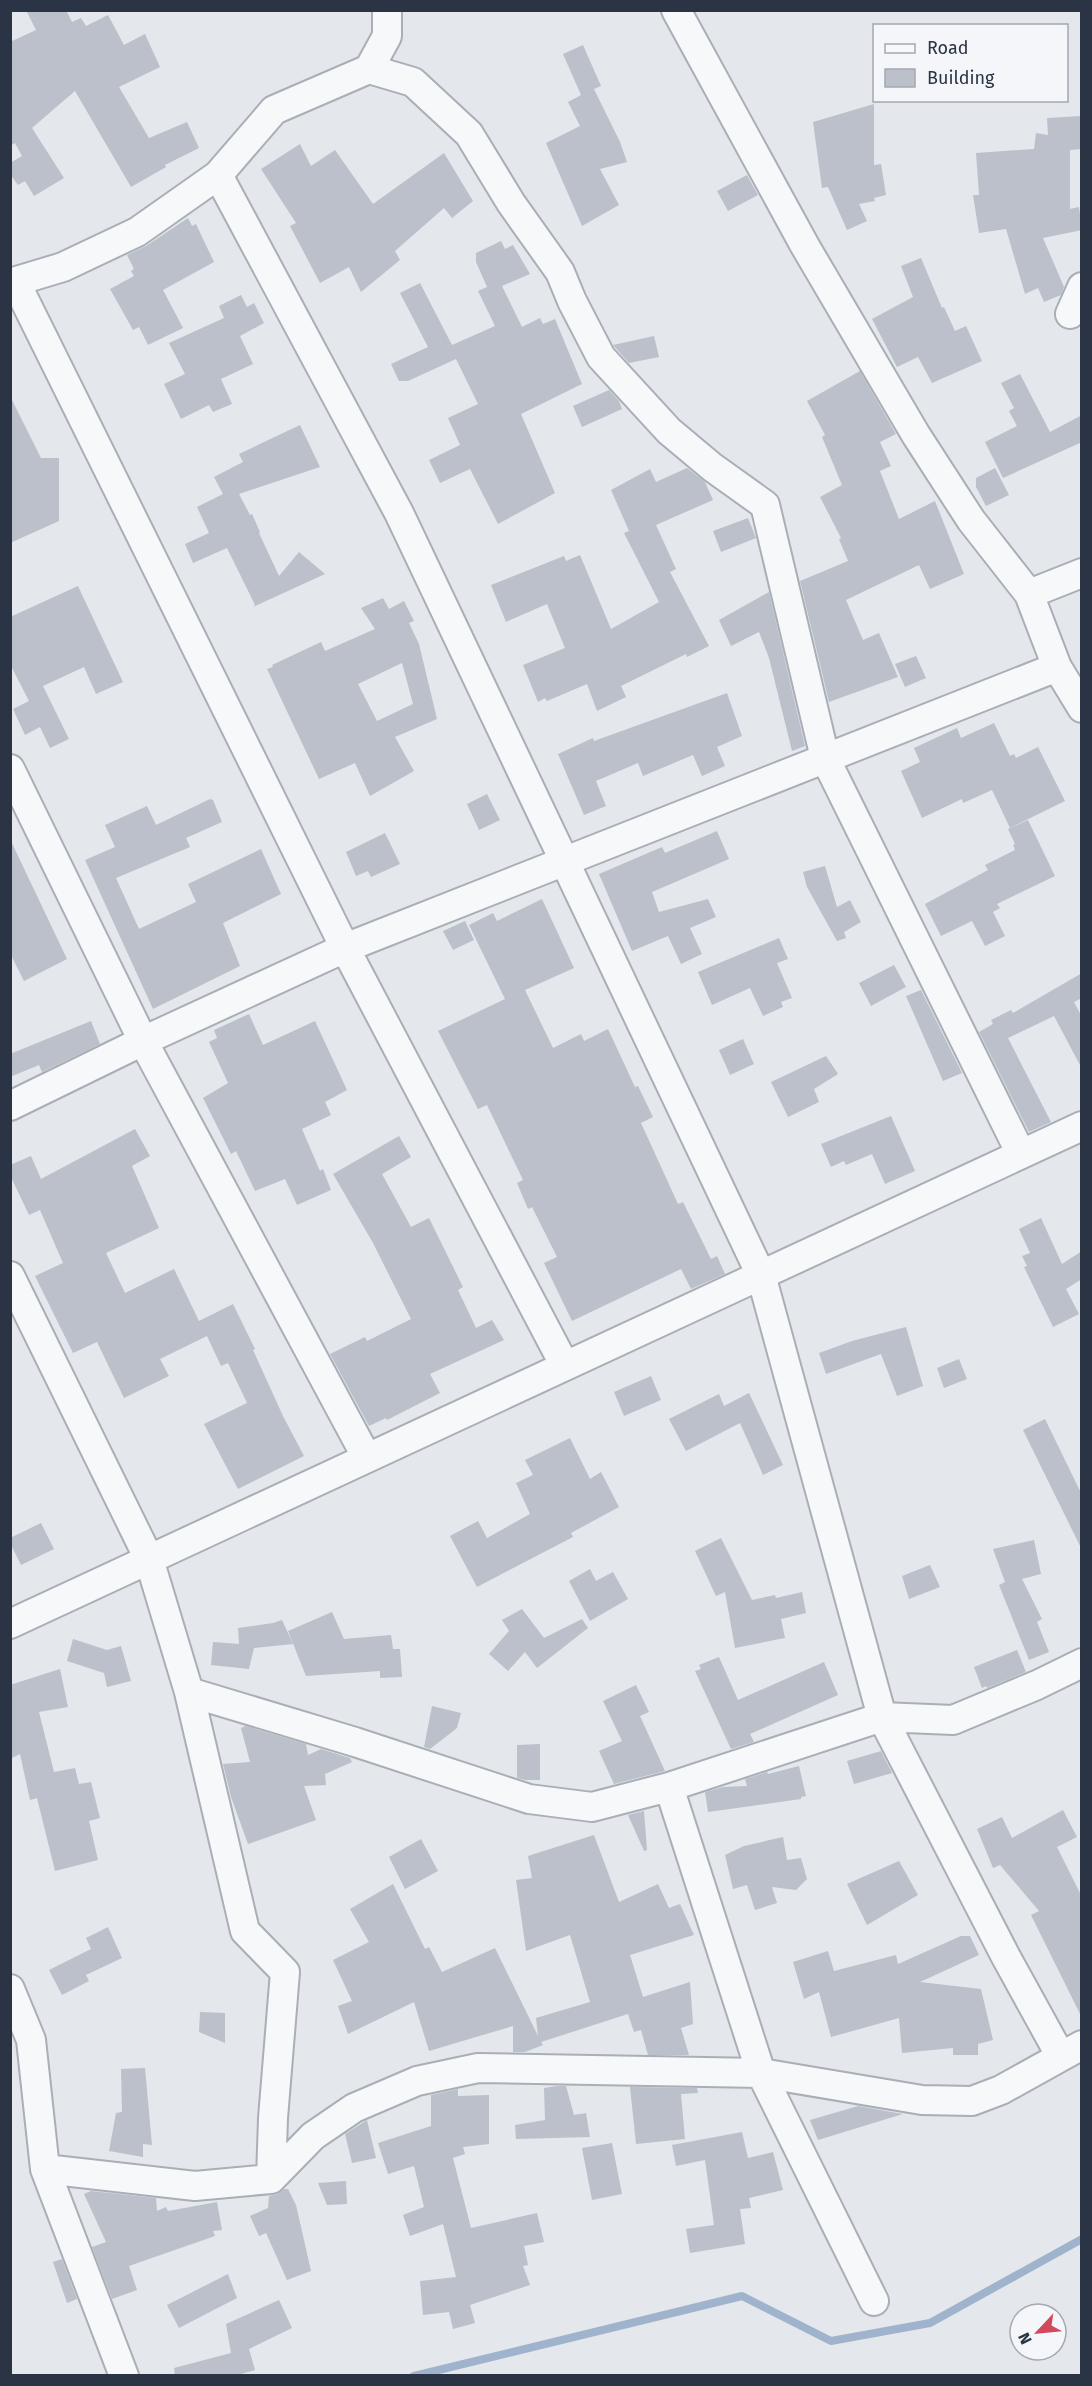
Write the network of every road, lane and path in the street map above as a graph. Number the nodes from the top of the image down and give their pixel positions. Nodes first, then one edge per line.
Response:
1 (387, 10) edge
2 (676, 10) edge
3 (369, 69) junction
4 (218, 175) junction
5 (13, 283) edge
6 (1082, 287) edge
7 (1070, 314) dead end
8 (1082, 573) edge
9 (1029, 594) junction
10 (1057, 667) junction
11 (1082, 708) edge
12 (825, 758) junction
13 (10, 769) edge
14 (563, 861) junction
15 (345, 948) junction
16 (143, 1041) junction
17 (10, 1106) edge
18 (1082, 1126) edge
19 (1021, 1154) junction
20 (761, 1275) junction
21 (10, 1276) edge
22 (566, 1366) junction
23 (367, 1458) junction
24 (149, 1559) junction
25 (10, 1624) edge
26 (1082, 1663) edge
27 (189, 1692) junction
28 (882, 1718) junction
29 (669, 1787) junction
30 (10, 1989) edge
31 (1071, 2050) edge
32 (761, 2073) junction
33 (45, 2169) junction
34 (271, 2179) junction
35 (874, 2301) dead end
36 (124, 2376) edge

1 - 3 street
2 - 9 street
3 - 4 street
3 - 12 street
4 - 5 street
4 - 14 street
5 - 15 street
6 - 7 street
8 - 9 street
9 - 10 street
10 - 11 street
10 - 12 street
12 - 14 street
12 - 19 street
13 - 16 street
14 - 15 street
14 - 20 street
15 - 16 street
15 - 22 street
16 - 17 street
16 - 23 street
18 - 19 street
19 - 20 street
20 - 22 street
20 - 28 street
21 - 24 street
22 - 23 street
23 - 24 street
24 - 25 street
24 - 27 street
26 - 28 street
27 - 29 street
27 - 34 street
28 - 29 street
28 - 31 street
29 - 32 street
30 - 33 street
31 - 32 street
32 - 34 street
32 - 35 street
33 - 34 street
33 - 36 street

